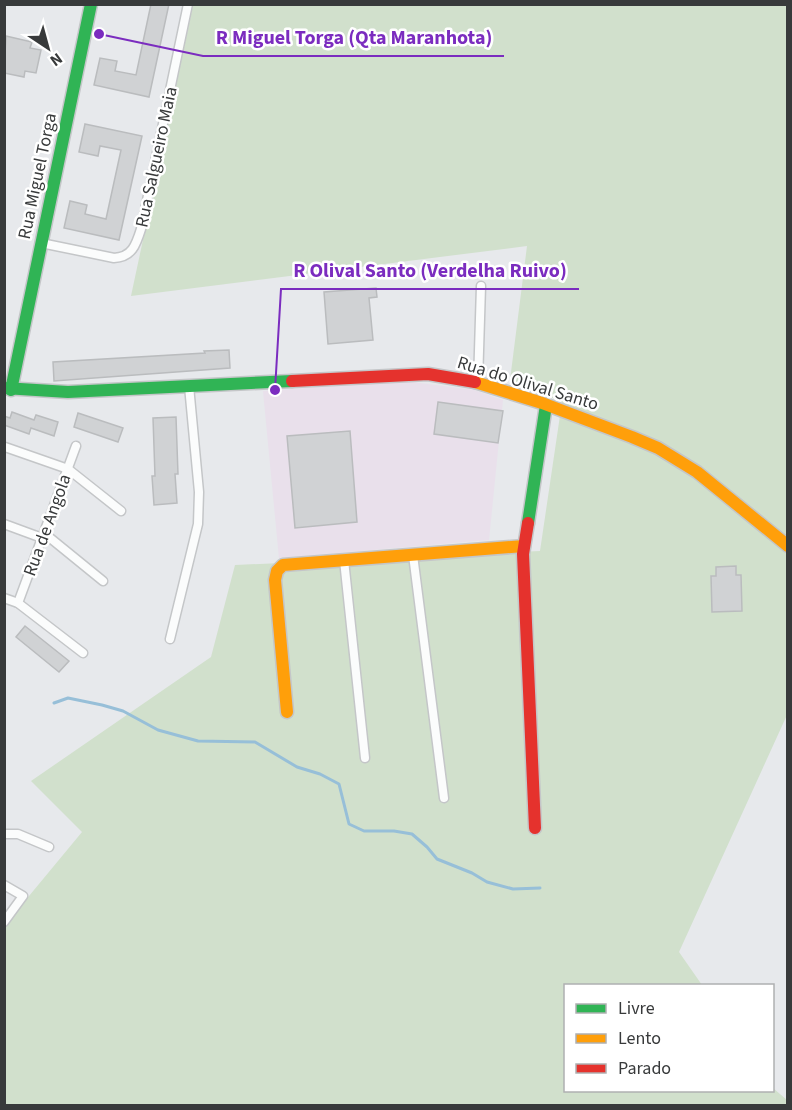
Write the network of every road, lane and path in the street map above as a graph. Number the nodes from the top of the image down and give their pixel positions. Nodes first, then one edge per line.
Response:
1 (91, 4) edge
2 (188, 4) edge
3 (41, 243) junction
4 (481, 286) dead end
5 (478, 383) junction
6 (189, 386) junction
7 (8, 389) edge
8 (546, 405) junction
9 (76, 446) dead end
10 (5, 447) edge
11 (68, 469) junction
12 (121, 511) dead end
13 (4, 524) edge
14 (43, 536) junction
15 (524, 546) junction
16 (788, 546) edge
17 (413, 555) junction
18 (344, 560) junction
19 (103, 581) dead end
20 (4, 598) edge
21 (18, 603) junction
22 (170, 639) dead end
23 (83, 653) dead end
24 (286, 712) dead end
25 (365, 758) dead end
26 (444, 798) dead end
27 (534, 828) dead end
28 (4, 834) edge
29 (48, 847) dead end
30 (4, 885) edge
31 (4, 922) edge

1 - 3 street, Rua Miguel Torga
2 - 3 street, Rua Salgueiro Maia
3 - 7 street, Rua Miguel Torga
4 - 5 street
5 - 6 street, Rua do Olival Santo
5 - 8 street, Rua do Olival Santo
6 - 7 street, Rua do Olival Santo
6 - 22 street
8 - 15 street
8 - 16 street, Rua do Olival Santo
9 - 11 street, Rua de Angola
10 - 11 street
11 - 12 street
11 - 14 street, Rua de Angola
13 - 14 street
14 - 19 street
14 - 21 street, Rua de Angola
15 - 17 street
15 - 27 street
17 - 18 street
17 - 26 street
18 - 24 street
18 - 25 street
20 - 21 street
21 - 23 street
28 - 29 street
30 - 31 street

